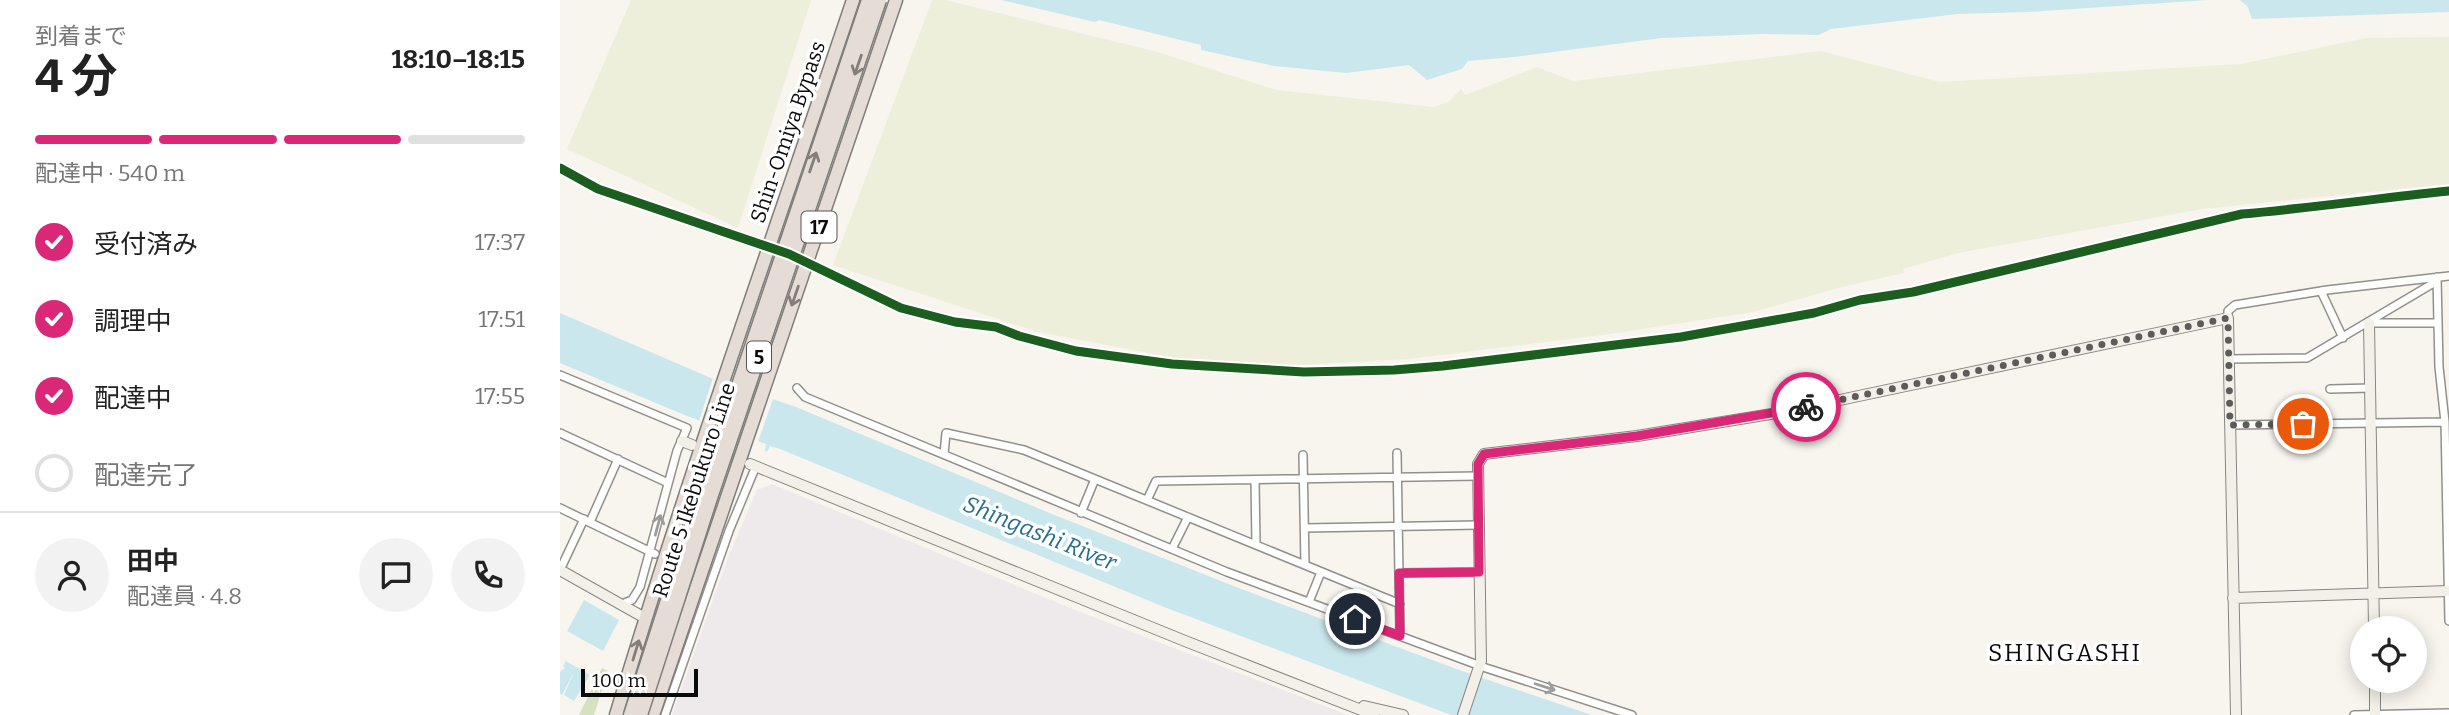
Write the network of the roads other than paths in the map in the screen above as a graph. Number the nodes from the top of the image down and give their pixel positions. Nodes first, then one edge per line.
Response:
1 (853, 0) edge
2 (868, 0) edge
3 (880, 0) edge
4 (896, 0) edge
5 (2449, 276) edge
6 (2437, 277) junction
7 (2321, 291) junction
8 (2228, 318) junction
9 (2370, 323) junction
10 (2438, 323) junction
11 (2343, 338) junction
12 (2229, 359) junction
13 (560, 375) edge
14 (797, 387) dead end
15 (2371, 388) junction
16 (2330, 389) dead end
17 (2446, 410) edge
18 (2445, 422) junction
19 (2372, 423) junction
20 (2230, 425) junction
21 (560, 433) edge
22 (1397, 453) dead end
23 (944, 454) junction
24 (1303, 455) dead end
25 (618, 459) junction
26 (753, 465) joint
27 (1478, 476) junction
28 (1398, 477) junction
29 (1095, 479) junction
30 (1304, 479) junction
31 (1255, 480) junction
32 (668, 483) junction
33 (1147, 500) junction
34 (560, 508) edge
35 (1082, 513) junction
36 (1188, 517) junction
37 (587, 520) junction
38 (1479, 525) junction
39 (1398, 527) junction
40 (1304, 528) junction
41 (1256, 545) junction
42 (1172, 550) junction
43 (653, 553) junction
44 (1305, 565) junction
45 (560, 570) edge
46 (1321, 572) junction
47 (1479, 572) junction
48 (1399, 573) junction
49 (2449, 591) edge
50 (2374, 594) junction
51 (2233, 597) junction
52 (1309, 602) junction
53 (621, 604) junction
54 (1400, 604) junction
55 (2374, 616) edge
56 (645, 618) junction
57 (2449, 621) edge
58 (1400, 636) junction
59 (1480, 666) junction
60 (2375, 693) edge
61 (1336, 700) junction
62 (2449, 713) edge
63 (616, 715) edge
64 (630, 715) edge
65 (640, 715) edge
66 (653, 715) edge
67 (665, 715) edge
68 (1374, 715) edge
69 (1403, 715) edge
70 (1463, 715) edge
71 (1632, 715) edge
72 (2236, 715) edge
73 (2354, 715) edge
74 (2375, 715) edge

1 - 56 highway, Shin-Omiya Bypass / 17
64 -> 2 highway, Route 5 Ikebukuro Line / 5, bridge
3 -> 65 highway, Route 5 Ikebukuro Line / 5, bridge
4 -> 66 highway, 17
5 - 6 street
6 - 7 street
6 - 9 street
6 - 10 street
7 - 8 street
7 - 11 street
8 - 12 street
8 - 27 street
9 - 10 street
9 - 11 street
9 - 15 street
10 - 17 street
11 - 12 street
12 - 20 street
13 - 32 street
14 - 23 street
15 - 16 street
15 - 19 street
17 - 18 street
18 - 19 street
18 - 49 street
19 - 20 street
19 - 50 street
20 - 51 street
21 - 25 street
22 - 28 street
23 - 29 street
23 - 35 street
24 - 30 street
25 - 32 street
25 - 37 street
26 - 61 street
26 - 67 street
27 - 28 street
27 - 38 street
28 - 30 street
28 - 39 street
29 - 33 street
29 - 35 street
30 - 31 street
30 - 40 street
31 - 33 street
31 - 41 street
43 -> 32 street
33 - 36 street
34 - 37 street
35 - 42 street
36 - 41 street
36 - 42 street
37 - 43 street
37 - 45 street
38 - 39 street
38 - 47 street
39 - 40 street
39 - 48 street
40 - 44 street
41 - 44 street
42 - 52 street
43 - 53 street
44 - 46 street
45 - 53 street
46 - 52 street
46 - 54 street
47 - 48 street
47 - 59 street
48 - 54 street
49 - 50 street
49 - 57 street
50 - 51 street
50 - 55 street
51 - 72 street
52 - 58 street
53 - 56 street
54 - 58 street
63 -> 56 highway, Shin-Omiya Bypass / 17
58 - 59 street
59 - 70 street
59 -> 71 street
60 - 74 street
61 - 68 street
61 - 69 street
62 - 74 street
73 - 74 street

